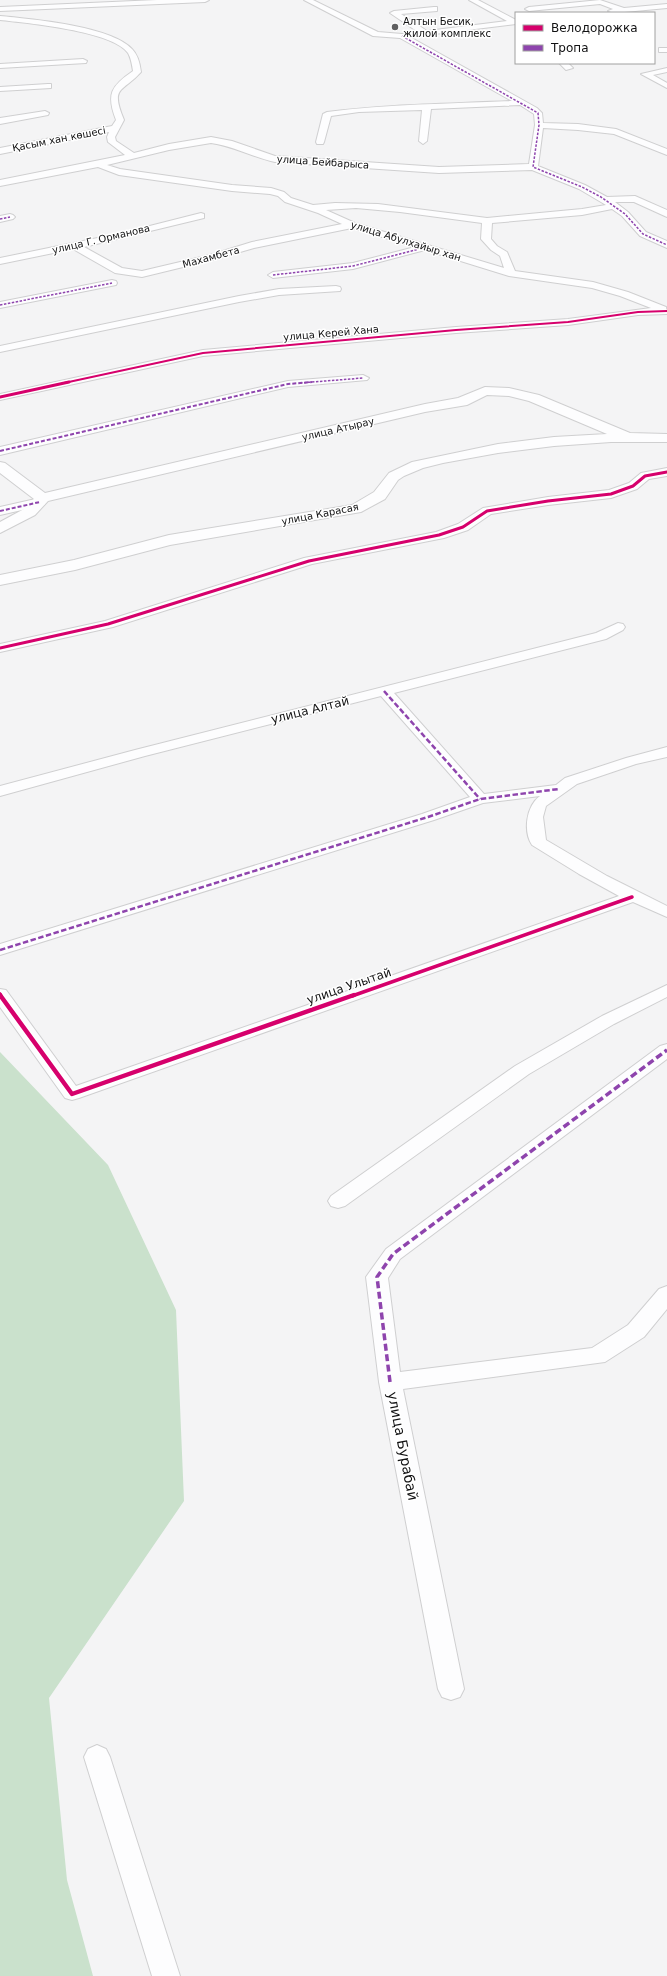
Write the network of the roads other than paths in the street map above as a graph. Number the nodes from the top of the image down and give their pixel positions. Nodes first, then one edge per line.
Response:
1 (38, 0) edge
2 (205, 0) edge
3 (308, 0) edge
4 (473, 0) edge
5 (44, 6) junction
6 (667, 6) edge
7 (0, 9) edge
8 (434, 9) dead end
9 (529, 9) dead end
10 (623, 10) junction
11 (604, 12) edge
12 (0, 18) edge
13 (515, 22) edge
14 (500, 24) junction
15 (510, 30) dead end
16 (425, 33) junction
17 (402, 36) junction
18 (83, 61) dead end
19 (0, 66) edge
20 (667, 70) edge
21 (48, 86) dead end
22 (667, 86) edge
23 (0, 89) edge
24 (520, 103) junction
25 (428, 106) junction
26 (45, 112) dead end
27 (0, 121) edge
28 (539, 125) junction
29 (117, 128) junction
30 (423, 141) dead end
31 (320, 142) dead end
32 (0, 151) edge
33 (667, 152) edge
34 (131, 155) junction
35 (99, 164) junction
36 (533, 167) junction
37 (0, 183) edge
38 (610, 203) junction
39 (313, 208) junction
40 (667, 214) edge
41 (201, 216) dead end
42 (10, 217) dead end
43 (0, 219) edge
44 (487, 221) junction
45 (352, 225) junction
46 (667, 245) edge
47 (75, 246) junction
48 (427, 247) junction
49 (0, 261) edge
50 (509, 273) junction
51 (273, 275) dead end
52 (112, 283) dead end
53 (336, 289) dead end
54 (0, 305) edge
55 (667, 311) edge
56 (0, 349) edge
57 (363, 378) dead end
58 (0, 397) edge
59 (628, 437) junction
60 (667, 438) edge
61 (0, 451) edge
62 (0, 466) edge
63 (667, 472) edge
64 (41, 500) junction
65 (0, 511) edge
66 (0, 528) edge
67 (0, 580) edge
68 (618, 627) dead end
69 (0, 648) edge
70 (384, 691) junction
71 (667, 752) edge
72 (559, 789) junction
73 (0, 792) edge
74 (480, 799) junction
75 (632, 897) junction
76 (667, 912) edge
77 (0, 950) edge
78 (667, 990) edge
79 (0, 994) edge
80 (667, 1050) edge
81 (338, 1200) dead end
82 (667, 1294) edge
83 (390, 1382) junction
84 (451, 1689) dead end
85 (97, 1757) dead end
86 (166, 1976) edge

1 - 5 street
2 - 5 street
3 - 17 street
4 - 13 street
5 - 7 street
6 - 10 street
8 - 16 street
9 - 10 street
10 - 11 street
12 - 29 street
13 - 14 street
14 - 15 street
14 - 16 street
16 - 17 street
17 - 24 street
18 - 19 street
20 - 22 street
21 - 23 street
24 - 25 street
24 - 28 street
25 - 30 street
25 - 31 street
26 - 27 street
28 - 33 street
28 - 36 street
29 - 32 street, Қасым хан көшесі
29 - 34 street
34 - 35 street, улица Бейбарыса
34 - 36 street, улица Бейбарыса
35 - 37 street, улица Бейбарыса
35 - 39 street, улица Абулхайыр хан
36 - 38 street
38 - 40 street
38 - 44 street
38 - 46 street
39 - 44 street
39 - 45 street, улица Абулхайыр хан
41 - 47 street, улица Г. Орманова
42 - 43 street
44 - 50 street
45 - 47 street, Махамбета
45 - 48 street, улица Абулхайыр хан
47 - 49 street, улица Г. Орманова
48 - 50 street, улица Абулхайыр хан
48 - 51 street
50 - 55 street, улица Абулхайыр хан
52 - 54 street
53 - 56 street
55 - 58 street, улица Керей Хана
57 - 61 street
59 - 60 street, улица Карасая
59 - 64 street, улица Атырау
59 - 67 street, улица Карасая
62 - 64 street
63 - 69 street
64 - 65 street
64 - 66 street
68 - 70 street, улица Алтай
70 - 73 street, улица Алтай
70 - 74 street
71 - 72 street
72 - 74 street
72 - 75 street
74 - 77 street
75 - 76 street
75 - 79 street, улица Улытай
78 - 81 street
80 - 83 street
82 - 83 street, улица Бурабай
83 - 84 street, улица Бурабай
85 - 86 street

